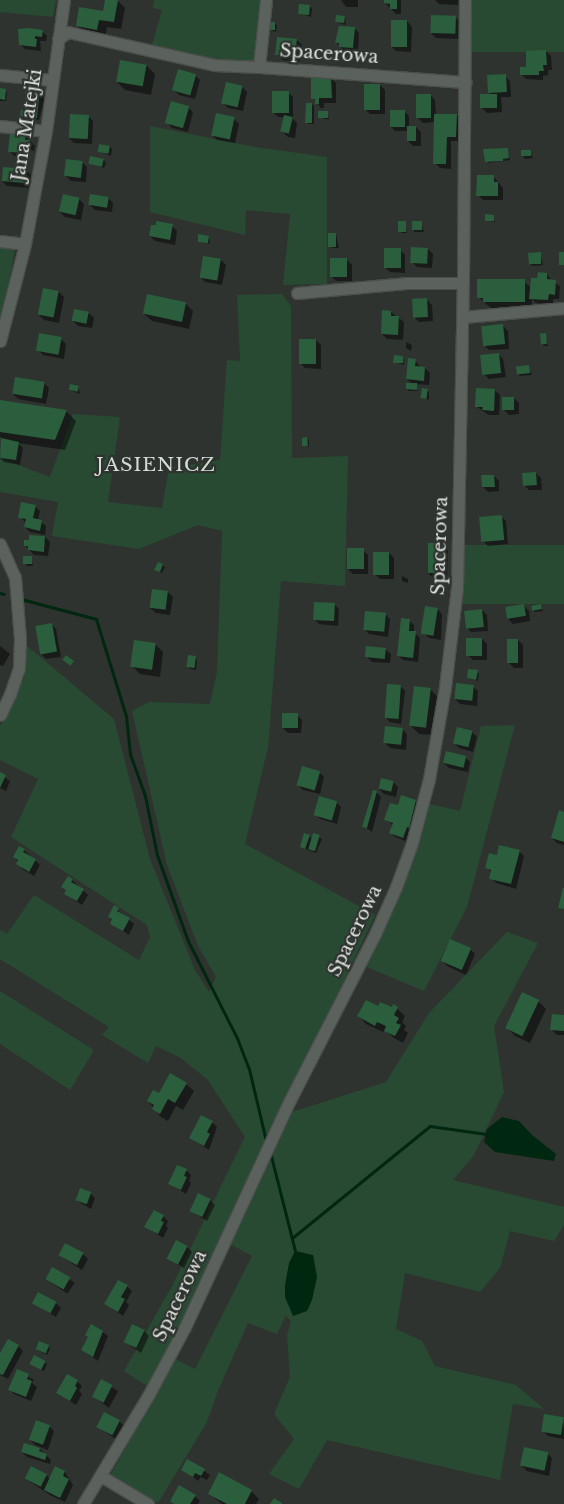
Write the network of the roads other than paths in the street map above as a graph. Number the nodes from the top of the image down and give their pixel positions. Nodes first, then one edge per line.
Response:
1 (64, 0) edge
2 (266, 0) edge
3 (465, 0) edge
4 (58, 39) junction
5 (259, 67) junction
6 (0, 75) edge
7 (52, 80) junction
8 (465, 82) junction
9 (0, 126) edge
10 (46, 131) junction
11 (0, 241) edge
12 (25, 244) junction
13 (463, 283) junction
14 (297, 293) dead end
15 (564, 308) edge
16 (462, 317) junction
17 (0, 341) edge
18 (0, 544) edge
19 (0, 715) edge
20 (101, 1476) junction
21 (83, 1504) edge
22 (148, 1504) edge

1 - 4 street, Jana Matejki
2 - 5 street, Spacerowa
3 - 8 street, Spacerowa
4 - 5 street
4 - 7 street, Jana Matejki
5 - 8 street, Spacerowa
6 - 7 street
7 - 10 street, Jana Matejki
8 - 13 street, Spacerowa
9 - 10 street
10 - 12 street, Jana Matejki
11 - 12 street
12 - 17 street, Jana Matejki
13 - 14 street
13 - 16 street, Spacerowa
15 - 16 street
16 - 20 street, Spacerowa
18 - 19 street
20 - 21 street, Spacerowa
20 - 22 street

